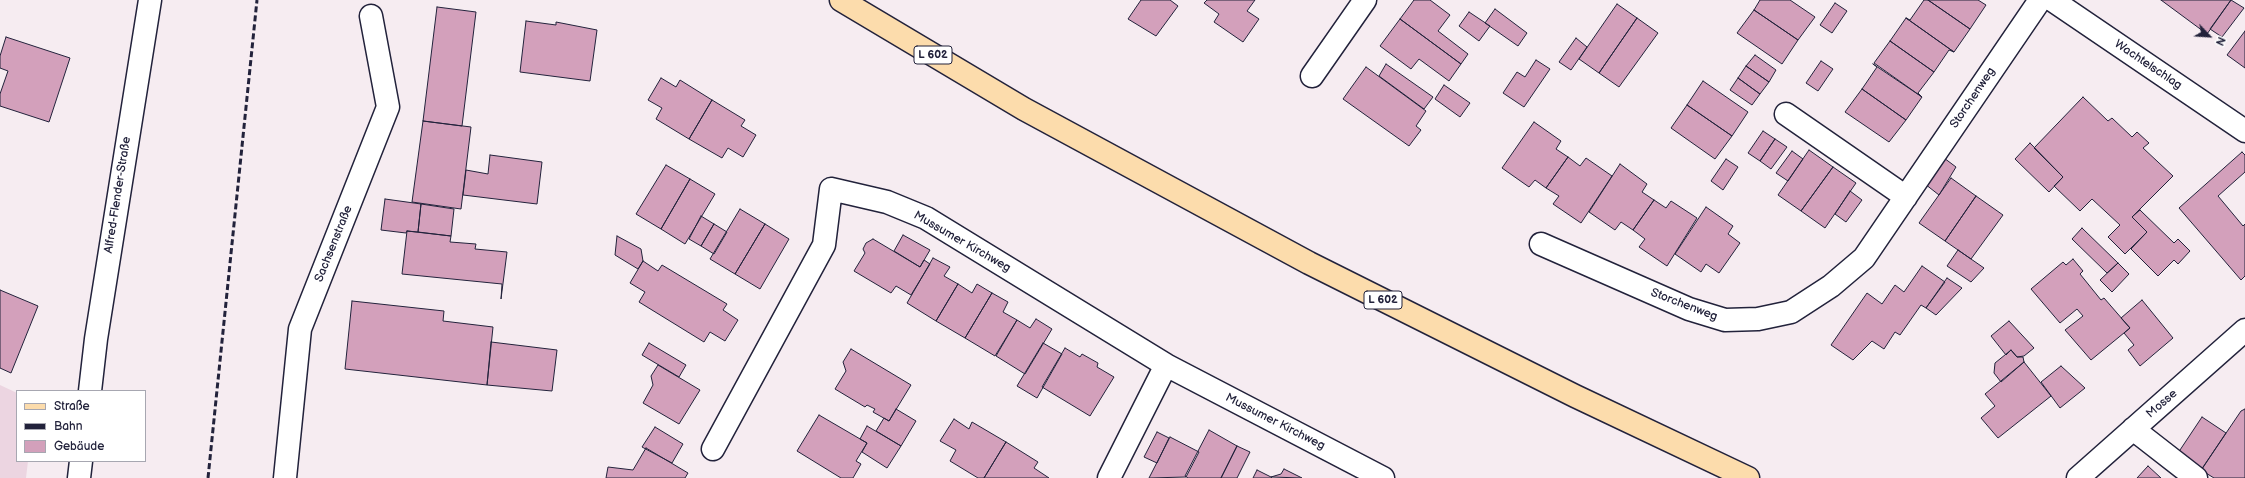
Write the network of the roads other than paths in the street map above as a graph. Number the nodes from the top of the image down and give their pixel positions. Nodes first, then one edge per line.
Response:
1 (150, 0) edge
2 (841, 0) edge
3 (1365, 0) edge
4 (2040, 0) edge
5 (2052, 0) edge
6 (371, 16) dead end
7 (1312, 76) dead end
8 (1786, 114) dead end
9 (2245, 131) edge
10 (1906, 197) junction
11 (1541, 244) dead end
12 (2245, 330) edge
13 (1166, 365) junction
14 (90, 390) edge
15 (2133, 429) junction
16 (713, 449) dead end
17 (81, 462) edge
18 (79, 478) edge
19 (285, 478) edge
20 (1109, 478) edge
21 (1383, 478) edge
22 (1748, 478) edge
23 (2078, 478) edge
24 (2196, 478) edge

1 - 14 street, Alfred-Flender-Straße
2 - 22 main road, L 602
3 - 7 street
4 - 10 street, Storchenweg
5 - 9 street, Wachtelschlag
6 - 19 street, Sachsenstraße
8 - 10 street
10 - 11 street, Storchenweg
12 - 15 street, Mosse
13 - 16 street, Mussumer Kirchweg
13 - 20 street
13 - 21 street, Mussumer Kirchweg
15 - 23 street, Mosse
15 - 24 street
17 - 18 street

